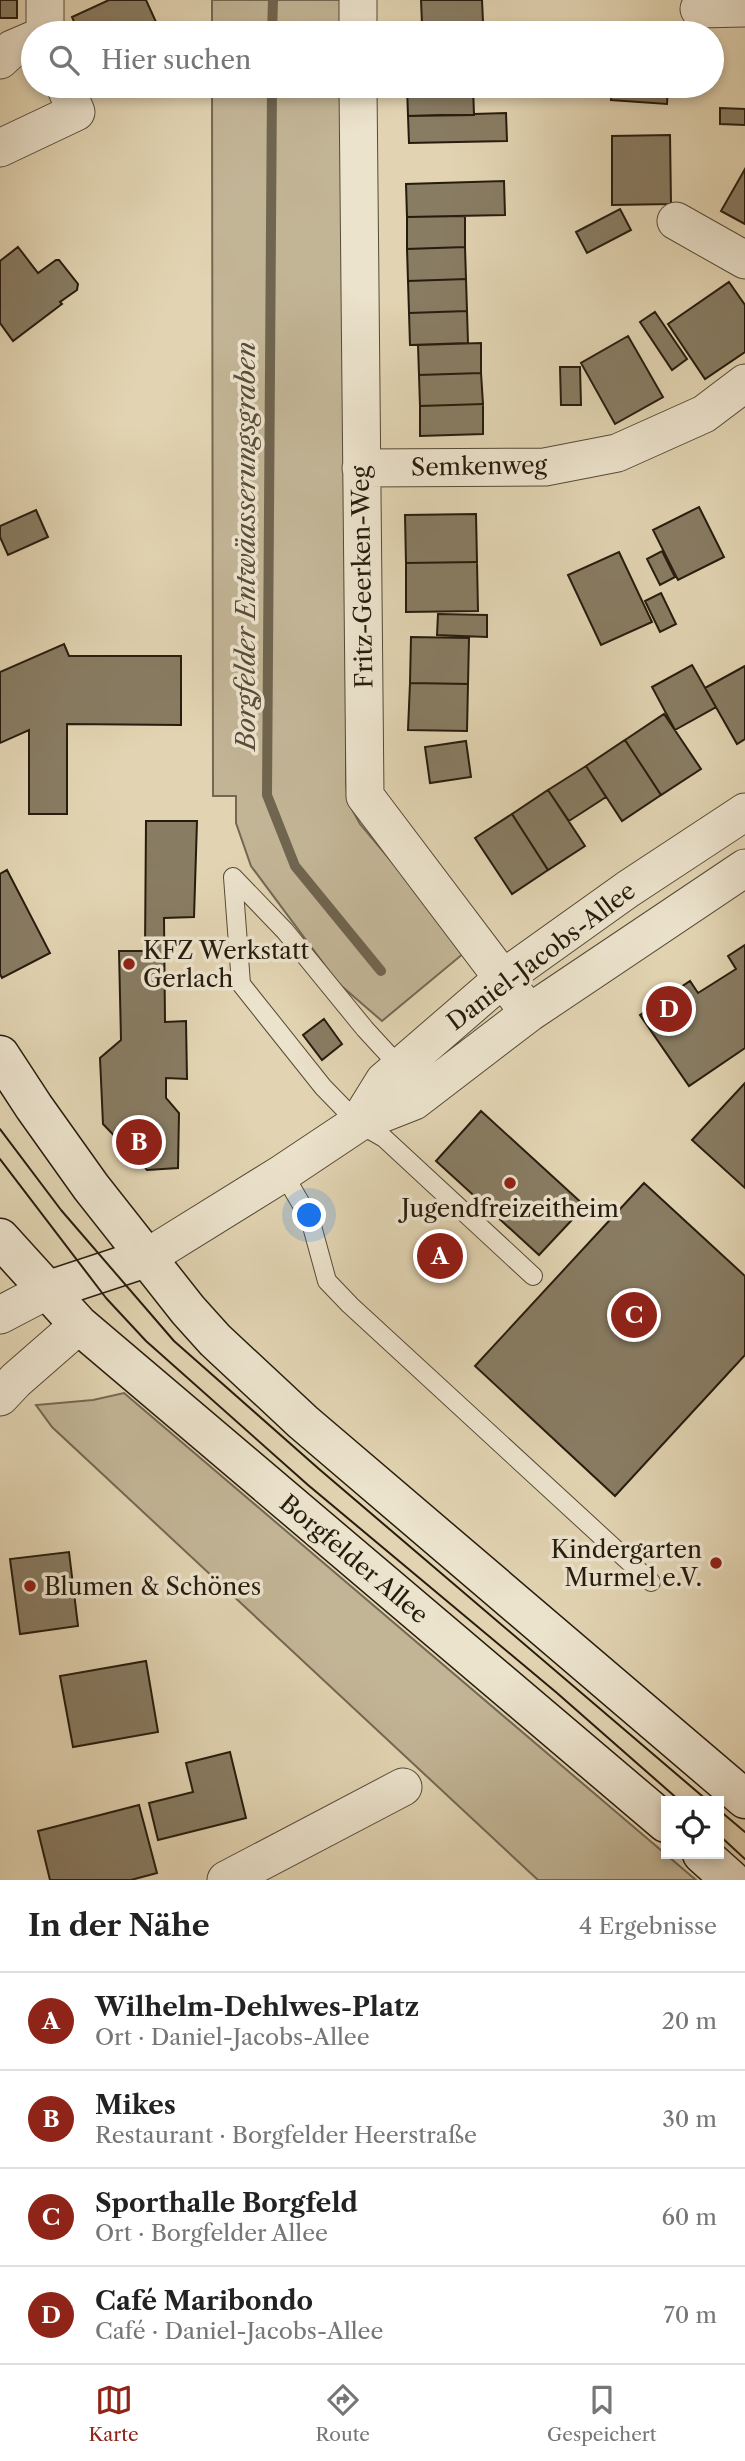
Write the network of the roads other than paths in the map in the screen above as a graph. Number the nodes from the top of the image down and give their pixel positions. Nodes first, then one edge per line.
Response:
1 (45, 0) edge
2 (358, 0) edge
3 (745, 8) edge
4 (699, 9) dead end
5 (44, 21) edge
6 (358, 21) edge
7 (21, 45) edge
8 (0, 60) edge
9 (70, 98) edge
10 (358, 98) edge
11 (0, 148) edge
12 (676, 221) dead end
13 (745, 260) edge
14 (745, 383) edge
15 (361, 468) junction
16 (745, 812) edge
17 (745, 868) edge
18 (502, 978) junction
19 (529, 1013) junction
20 (0, 1055) edge
21 (399, 1066) junction
22 (358, 1123) junction
23 (283, 1173) junction
24 (0, 1238) edge
25 (146, 1258) junction
26 (533, 1276) dead end
27 (46, 1291) junction
28 (0, 1315) edge
29 (79, 1325) junction
30 (0, 1397) edge
31 (651, 1582) dead end
32 (403, 1787) dead end
33 (745, 1799) edge
34 (661, 1820) edge
35 (708, 1859) edge
36 (226, 1880) edge
37 (731, 1880) edge

1 - 5 street
2 - 6 street
3 - 4 street
7 - 8 street
9 - 11 street
10 - 15 street, Fritz-Geerken-Weg
12 - 13 street
14 - 15 street, Semkenweg
15 - 18 street, Fritz-Geerken-Weg
16 - 18 street, Daniel-Jacobs-Allee
17 - 19 street, Daniel-Jacobs-Allee
18 - 19 street, Fritz-Geerken-Weg
18 - 21 street, Daniel-Jacobs-Allee
19 - 22 street, Daniel-Jacobs-Allee
20 - 25 main road
21 - 22 street, Daniel-Jacobs-Allee
21 - 22 lane
22 - 23 street, Daniel-Jacobs-Allee
22 - 26 lane
23 - 25 street, Daniel-Jacobs-Allee
23 - 31 lane
24 - 27 main road, Borgfelder Allee
25 - 27 main road
25 - 29 main road
25 - 33 main road
27 - 28 street
27 - 29 main road, Borgfelder Allee
29 - 30 street
29 - 34 main road, Borgfelder Allee
32 - 36 street
35 - 37 main road

